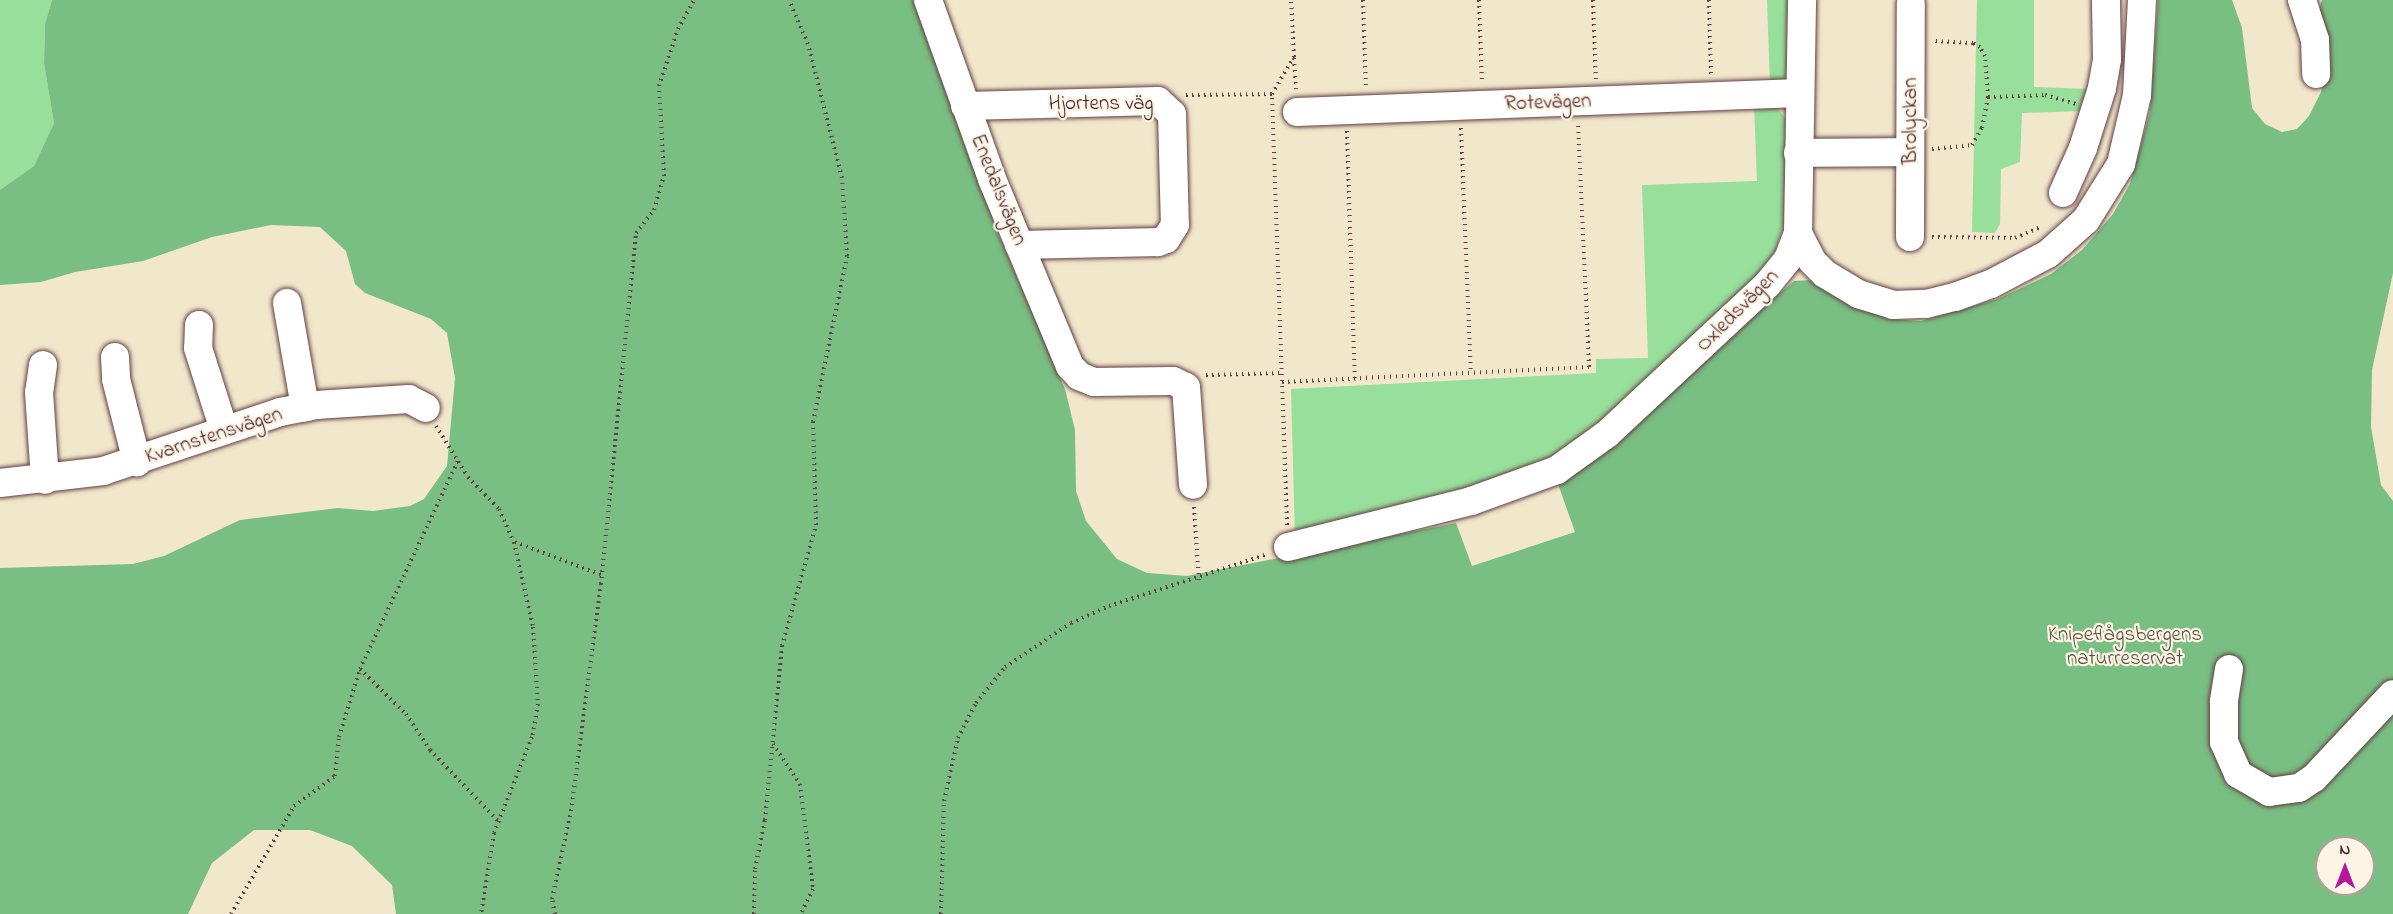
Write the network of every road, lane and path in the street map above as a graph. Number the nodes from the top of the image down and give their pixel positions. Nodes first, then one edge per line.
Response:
1 (694, 0) edge
2 (789, 0) edge
3 (928, 0) edge
4 (1292, 0) edge
5 (1363, 0) edge
6 (1479, 0) edge
7 (1593, 0) edge
8 (1709, 0) edge
9 (1802, 0) edge
10 (2106, 0) edge
11 (2142, 0) edge
12 (2305, 1) edge
13 (1911, 4) dead end
14 (1911, 41) junction
15 (1294, 57) junction
16 (2316, 74) dead end
17 (1800, 93) junction
18 (1272, 94) junction
19 (1712, 97) junction
20 (1988, 97) junction
21 (1587, 101) junction
22 (1164, 104) junction
23 (1472, 105) junction
24 (965, 106) junction
25 (1357, 110) junction
26 (2095, 111) junction
27 (1297, 112) joint
28 (1910, 151) junction
29 (1798, 153) junction
30 (2062, 193) joint
31 (1798, 232) junction
32 (1910, 237) joint
33 (1019, 245) junction
34 (287, 303) dead end
35 (199, 325) dead end
36 (115, 357) dead end
37 (43, 365) dead end
38 (1282, 373) junction
39 (1471, 373) junction
40 (1355, 379) junction
41 (1282, 382) junction
42 (1180, 383) junction
43 (305, 407) junction
44 (426, 408) joint
45 (224, 430) junction
46 (458, 461) junction
47 (137, 462) junction
48 (45, 480) junction
49 (0, 483) edge
50 (1193, 485) joint
51 (514, 542) junction
52 (1288, 547) junction
53 (602, 575) junction
54 (1199, 580) junction
55 (360, 669) junction
56 (2229, 669) dead end
57 (2393, 694) edge
58 (773, 743) junction
59 (499, 822) junction
60 (231, 914) edge
61 (481, 914) edge
62 (555, 914) edge
63 (754, 914) edge
64 (801, 914) edge
65 (941, 914) edge

1 - 53 path
2 - 58 path
3 - 24 street, Enedalsvägen
4 - 15 path
5 - 25 path
6 - 23 path
7 - 21 path
8 - 19 path
9 - 17 street, Oxledsvägen
10 - 26 street
11 - 31 street
12 - 16 street
13 - 14 street, Brolyckan
14 - 20 path
14 - 28 street, Brolyckan
15 - 18 path
15 - 27 path
17 - 19 street, Rotevägen
17 - 29 street, Oxledsvägen
18 - 22 path
18 - 38 path
19 - 21 street, Rotevägen
20 - 26 path
20 - 28 path
21 - 23 street, Rotevägen
21 - 39 path
22 - 24 street, Hjortens väg
22 - 33 street, Hjortens väg
23 - 25 street, Rotevägen
23 - 39 path
24 - 33 street, Enedalsvägen
25 - 27 street, Rotevägen
25 - 40 path
26 - 30 street
28 - 29 street
28 - 32 street, Brolyckan
29 - 31 street, Oxledsvägen
30 - 32 path
31 - 52 street, Oxledsvägen
33 - 42 street, Enedalsvägen
34 - 43 street
35 - 45 street
36 - 47 street
37 - 48 street
38 - 41 path
38 - 42 path
39 - 40 path
40 - 41 path
41 - 52 path
42 - 50 street
43 - 44 street, Kvarnstensvägen
43 - 45 street, Kvarnstensvägen
44 - 46 path
45 - 47 street, Kvarnstensvägen
46 - 51 path
46 - 55 path
47 - 48 street, Kvarnstensvägen
48 - 49 street, Kvarnstensvägen
50 - 54 path
51 - 53 path
51 - 59 path
52 - 54 path
53 - 62 path
54 - 65 path
55 - 59 path
55 - 60 path
56 - 57 street
58 - 63 path
58 - 64 path
59 - 61 path

